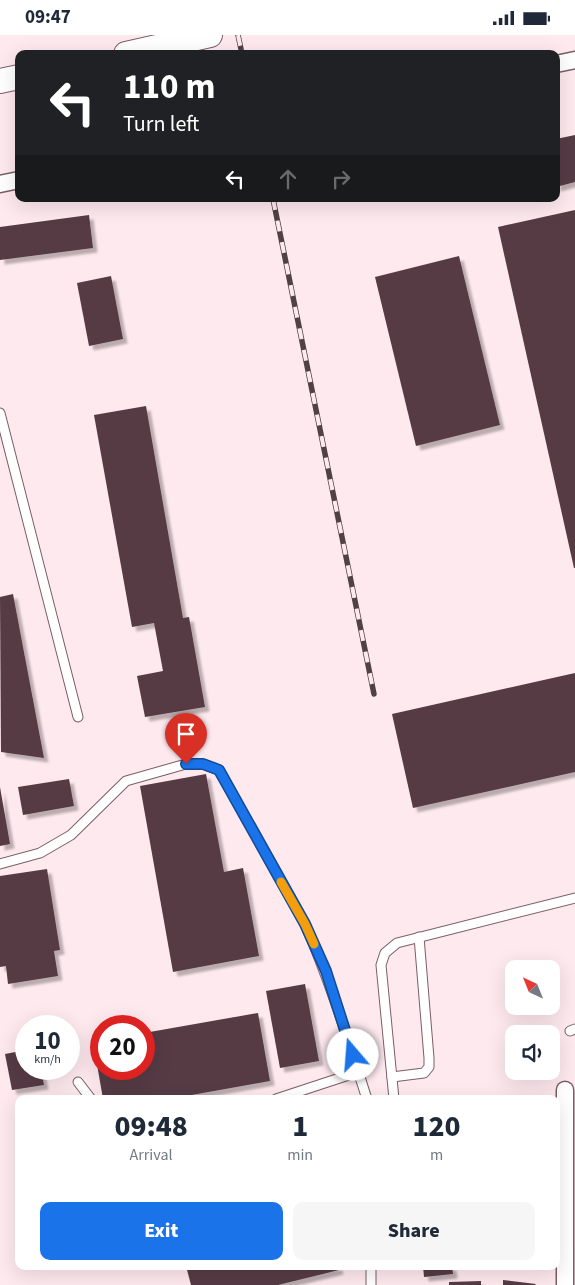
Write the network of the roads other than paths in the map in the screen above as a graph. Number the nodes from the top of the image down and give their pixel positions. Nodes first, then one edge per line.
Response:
1 (210, 35) edge
2 (161, 40) edge
3 (136, 50) edge
4 (575, 60) edge
5 (560, 63) edge
6 (15, 78) edge
7 (0, 81) edge
8 (15, 181) edge
9 (0, 184) edge
10 (0, 413) edge
11 (78, 717) dead end
12 (0, 864) edge
13 (575, 898) edge
14 (419, 937) junction
15 (358, 1072) junction
16 (392, 1077) junction
17 (78, 1082) dead end
18 (565, 1090) dead end
19 (88, 1095) edge
20 (288, 1095) edge
21 (366, 1095) edge
22 (394, 1095) edge
23 (371, 1270) edge
24 (371, 1285) edge
25 (565, 1285) edge

1 - 2 street
2 - 3 street
4 - 5 street
6 - 7 street
8 - 9 street
10 - 11 lane
12 - 15 lane
13 - 14 lane
14 - 16 lane
14 - 16 lane
15 - 20 lane
15 - 21 lane
16 - 22 lane
17 - 19 lane
18 - 25 street
23 - 24 lane

